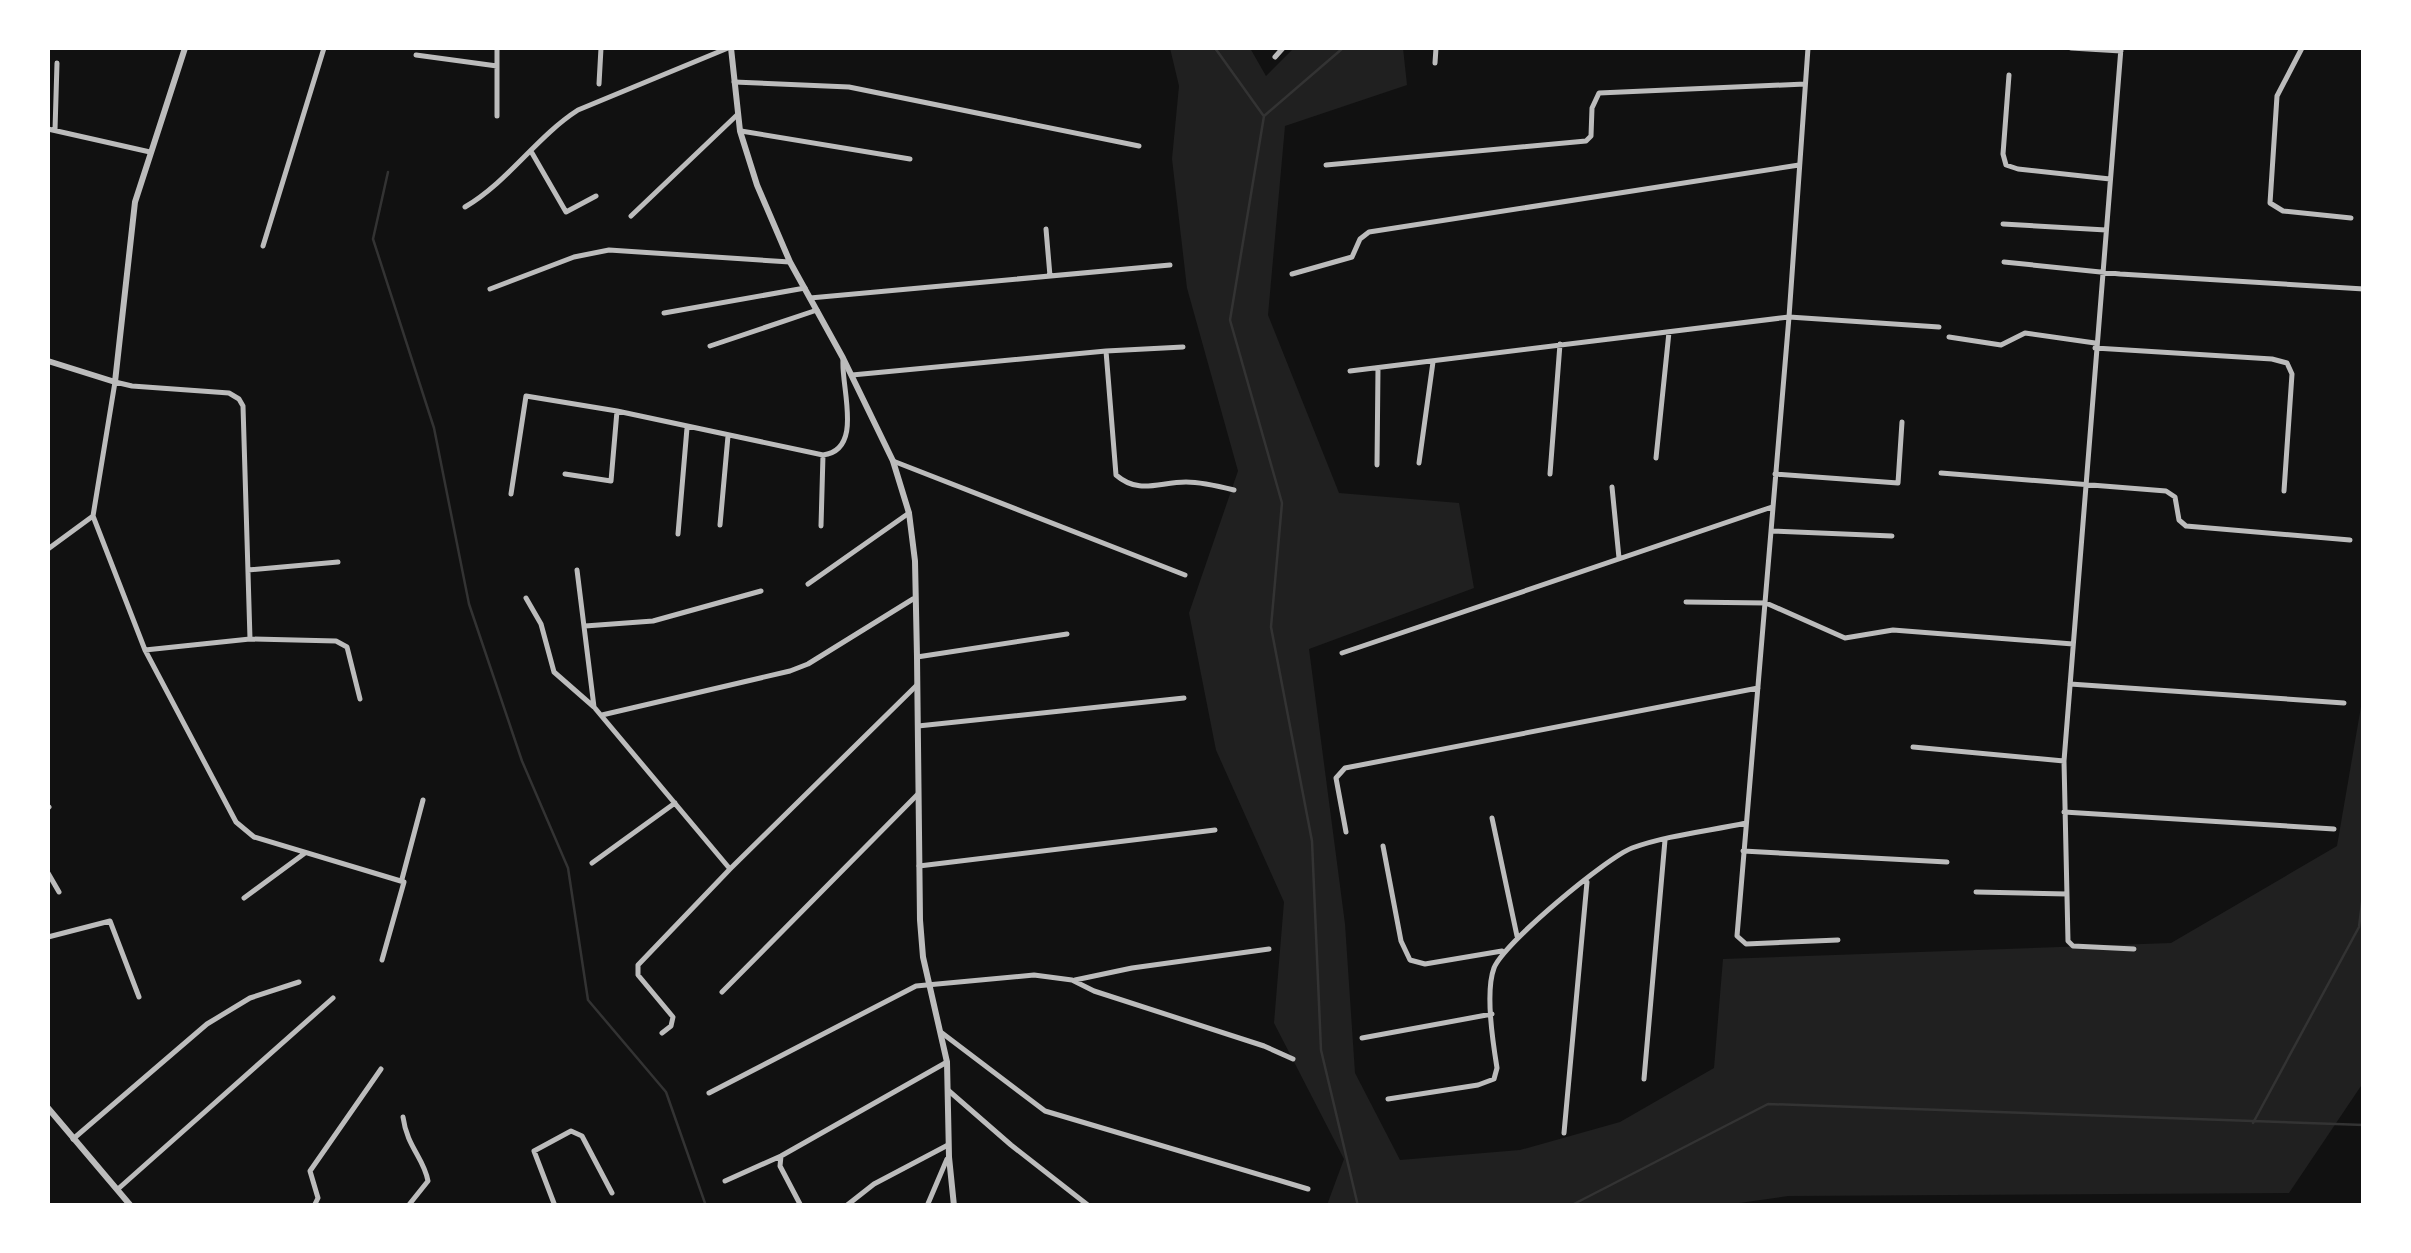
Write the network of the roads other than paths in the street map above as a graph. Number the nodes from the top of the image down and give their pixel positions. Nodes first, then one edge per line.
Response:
1 (185, 48) edge
2 (324, 48) edge
3 (497, 48) edge
4 (600, 48) edge
5 (730, 48) edge
6 (1283, 48) edge
7 (1436, 48) edge
8 (1808, 48) edge
9 (2070, 48) edge
10 (2302, 48) edge
11 (2121, 50) edge
12 (416, 55) dead end
13 (1275, 56) dead end
14 (58, 63) dead end
15 (1435, 63) dead end
16 (497, 66) junction
17 (2008, 75) dead end
18 (734, 82) junction
19 (600, 84) dead end
20 (1805, 84) junction
21 (737, 114) junction
22 (498, 116) dead end
23 (51, 130) edge
24 (740, 131) junction
25 (1139, 146) dead end
26 (150, 152) junction
27 (532, 152) junction
28 (910, 159) dead end
29 (1326, 165) dead end
30 (1799, 165) junction
31 (2111, 179) junction
32 (596, 196) dead end
33 (465, 208) dead end
34 (631, 216) dead end
35 (2351, 218) dead end
36 (2002, 224) dead end
37 (1046, 229) dead end
38 (2106, 230) junction
39 (264, 246) dead end
40 (790, 262) junction
41 (2004, 262) dead end
42 (1170, 264) dead end
43 (2101, 272) junction
44 (1292, 274) dead end
45 (1050, 276) junction
46 (805, 288) junction
47 (490, 289) dead end
48 (2364, 289) edge
49 (810, 298) junction
50 (816, 310) junction
51 (664, 313) dead end
52 (1789, 316) junction
53 (1939, 326) dead end
54 (1669, 331) junction
55 (1949, 337) dead end
56 (1560, 344) junction
57 (710, 346) dead end
58 (2095, 346) junction
59 (1183, 347) dead end
60 (1106, 351) junction
61 (843, 358) junction
62 (48, 361) edge
63 (1433, 361) junction
64 (1378, 368) junction
65 (1350, 372) dead end
66 (852, 375) junction
67 (115, 382) junction
68 (616, 411) junction
69 (1902, 422) dead end
70 (687, 428) junction
71 (728, 436) junction
72 (822, 455) junction
73 (1656, 458) dead end
74 (894, 461) junction
75 (1420, 463) dead end
76 (1377, 464) dead end
77 (1941, 472) dead end
78 (565, 474) dead end
79 (1550, 474) dead end
80 (1775, 474) junction
81 (2084, 485) junction
82 (1612, 486) dead end
83 (1234, 490) dead end
84 (2284, 491) dead end
85 (511, 494) dead end
86 (1772, 507) junction
87 (909, 513) junction
88 (93, 516) junction
89 (720, 526) dead end
90 (821, 526) dead end
91 (1771, 531) junction
92 (678, 534) dead end
93 (1892, 536) dead end
94 (2350, 540) dead end
95 (48, 549) edge
96 (1619, 558) junction
97 (338, 562) dead end
98 (248, 570) junction
99 (578, 570) dead end
100 (1185, 574) dead end
101 (808, 584) dead end
102 (761, 590) dead end
103 (526, 598) dead end
104 (913, 599) junction
105 (1686, 602) dead end
106 (1766, 603) junction
107 (584, 626) junction
108 (1067, 634) dead end
109 (250, 638) junction
110 (2073, 644) junction
111 (145, 650) junction
112 (1342, 653) dead end
113 (917, 657) junction
114 (2070, 684) junction
115 (916, 685) junction
116 (1758, 688) junction
117 (1184, 698) dead end
118 (360, 699) dead end
119 (2344, 703) dead end
120 (594, 707) junction
121 (602, 715) junction
122 (918, 726) junction
123 (1914, 746) dead end
124 (2064, 761) junction
125 (918, 794) junction
126 (423, 800) dead end
127 (674, 803) junction
128 (2064, 812) junction
129 (1492, 818) dead end
130 (1746, 822) junction
131 (2334, 829) dead end
132 (1215, 830) dead end
133 (1346, 832) dead end
134 (1665, 840) junction
135 (1383, 846) dead end
136 (1743, 850) junction
137 (305, 853) junction
138 (592, 862) dead end
139 (1947, 862) dead end
140 (919, 866) junction
141 (730, 869) junction
142 (48, 873) edge
143 (403, 880) junction
144 (1587, 880) junction
145 (60, 892) dead end
146 (1976, 892) dead end
147 (2066, 894) junction
148 (244, 898) dead end
149 (1517, 936) junction
150 (48, 938) edge
151 (1838, 940) dead end
152 (1270, 949) dead end
153 (2134, 949) dead end
154 (1505, 950) junction
155 (382, 960) dead end
156 (1072, 980) junction
157 (299, 982) dead end
158 (928, 984) junction
159 (722, 992) dead end
160 (139, 997) dead end
161 (333, 998) dead end
162 (1492, 1014) junction
163 (662, 1032) dead end
164 (942, 1033) junction
165 (1362, 1038) dead end
166 (1292, 1059) dead end
167 (947, 1062) junction
168 (380, 1068) dead end
169 (1644, 1079) dead end
170 (949, 1090) junction
171 (709, 1094) dead end
172 (1388, 1099) dead end
173 (48, 1108) edge
174 (403, 1118) dead end
175 (1564, 1133) dead end
176 (73, 1138) junction
177 (948, 1145) junction
178 (780, 1156) junction
179 (948, 1156) junction
180 (725, 1181) dead end
181 (1308, 1189) dead end
182 (118, 1190) junction
183 (612, 1193) dead end
184 (131, 1206) edge
185 (314, 1206) edge
186 (408, 1206) edge
187 (555, 1206) edge
188 (801, 1206) edge
189 (846, 1206) edge
190 (926, 1206) edge
191 (954, 1206) edge
192 (1089, 1206) edge

1 - 26 street
2 - 39 street
3 - 16 street
4 - 19 street
5 - 18 street
5 - 27 street
6 - 13 street
7 - 15 street
8 - 20 street
9 - 11 street
10 - 35 street
11 - 31 street
12 - 16 street
14 - 23 street
16 - 22 street
17 - 31 street
18 - 21 street
18 - 25 street
20 - 29 street
20 - 30 street
21 - 24 street
21 - 34 street
23 - 26 street
24 - 28 street
24 - 40 street
26 - 67 street
27 - 32 street
27 - 33 street
30 - 44 street
30 - 52 street
31 - 38 street
36 - 38 street
37 - 45 street
38 - 43 street
40 - 46 street
40 - 47 street
41 - 43 street
42 - 45 street
43 - 48 street
43 - 58 street
45 - 49 street
46 - 49 street
46 - 51 street
49 - 50 street
50 - 57 street
50 - 61 street
52 - 53 street
52 - 54 street
52 - 80 street
54 - 56 street
54 - 73 street
55 - 58 street
56 - 63 street
56 - 79 street
58 - 81 street
58 - 84 street
59 - 60 street
60 - 66 street
60 - 83 street
61 - 66 street
61 - 72 street
62 - 67 street
63 - 64 street
63 - 75 street
64 - 65 street
64 - 76 street
66 - 74 street
67 - 88 street
67 - 98 street
68 - 70 street
68 - 78 street
68 - 85 street
69 - 80 street
70 - 71 street
70 - 92 street
71 - 72 street
71 - 89 street
72 - 90 street
74 - 87 street
74 - 100 street
77 - 81 street
80 - 86 street
81 - 94 street
81 - 110 street
82 - 96 street
86 - 91 street
86 - 96 street
87 - 101 street
87 - 104 street
88 - 95 street
88 - 111 street
91 - 93 street
91 - 106 street
96 - 112 street
97 - 98 street
98 - 109 street
99 - 107 street
102 - 107 street
103 - 120 street
104 - 113 street
104 - 121 street
105 - 106 street
106 - 110 street
106 - 116 street
107 - 120 street
108 - 113 street
109 - 111 street
109 - 118 street
110 - 114 street
111 - 137 street
113 - 115 street
114 - 119 street
114 - 124 street
115 - 122 street
115 - 141 street
116 - 130 street
116 - 133 street
117 - 122 street
120 - 121 street
121 - 127 street
122 - 125 street
123 - 124 street
124 - 128 street
125 - 140 street
125 - 159 street
126 - 143 street
127 - 138 street
127 - 141 street
128 - 131 street
128 - 147 street
129 - 149 street
130 - 134 street
130 - 136 street
132 - 140 street
134 - 144 street
134 - 169 street
135 - 154 street
136 - 139 street
136 - 151 street
137 - 143 street
137 - 148 street
140 - 158 street
141 - 163 street
142 - 145 street
143 - 155 street
144 - 149 street
144 - 175 street
146 - 147 street
147 - 153 street
149 - 154 street
150 - 160 street
152 - 156 street
154 - 162 street
156 - 158 street
156 - 166 street
157 - 176 street
158 - 164 street
158 - 171 street
161 - 182 street
162 - 165 street
162 - 172 street
164 - 167 street
164 - 181 street
167 - 170 street
167 - 178 street
168 - 185 street
170 - 177 street
170 - 192 street
173 - 176 street
174 - 186 street
176 - 182 street
177 - 179 street
177 - 189 street
178 - 180 street
178 - 188 street
179 - 190 street
179 - 191 street
182 - 184 street
183 - 187 street

